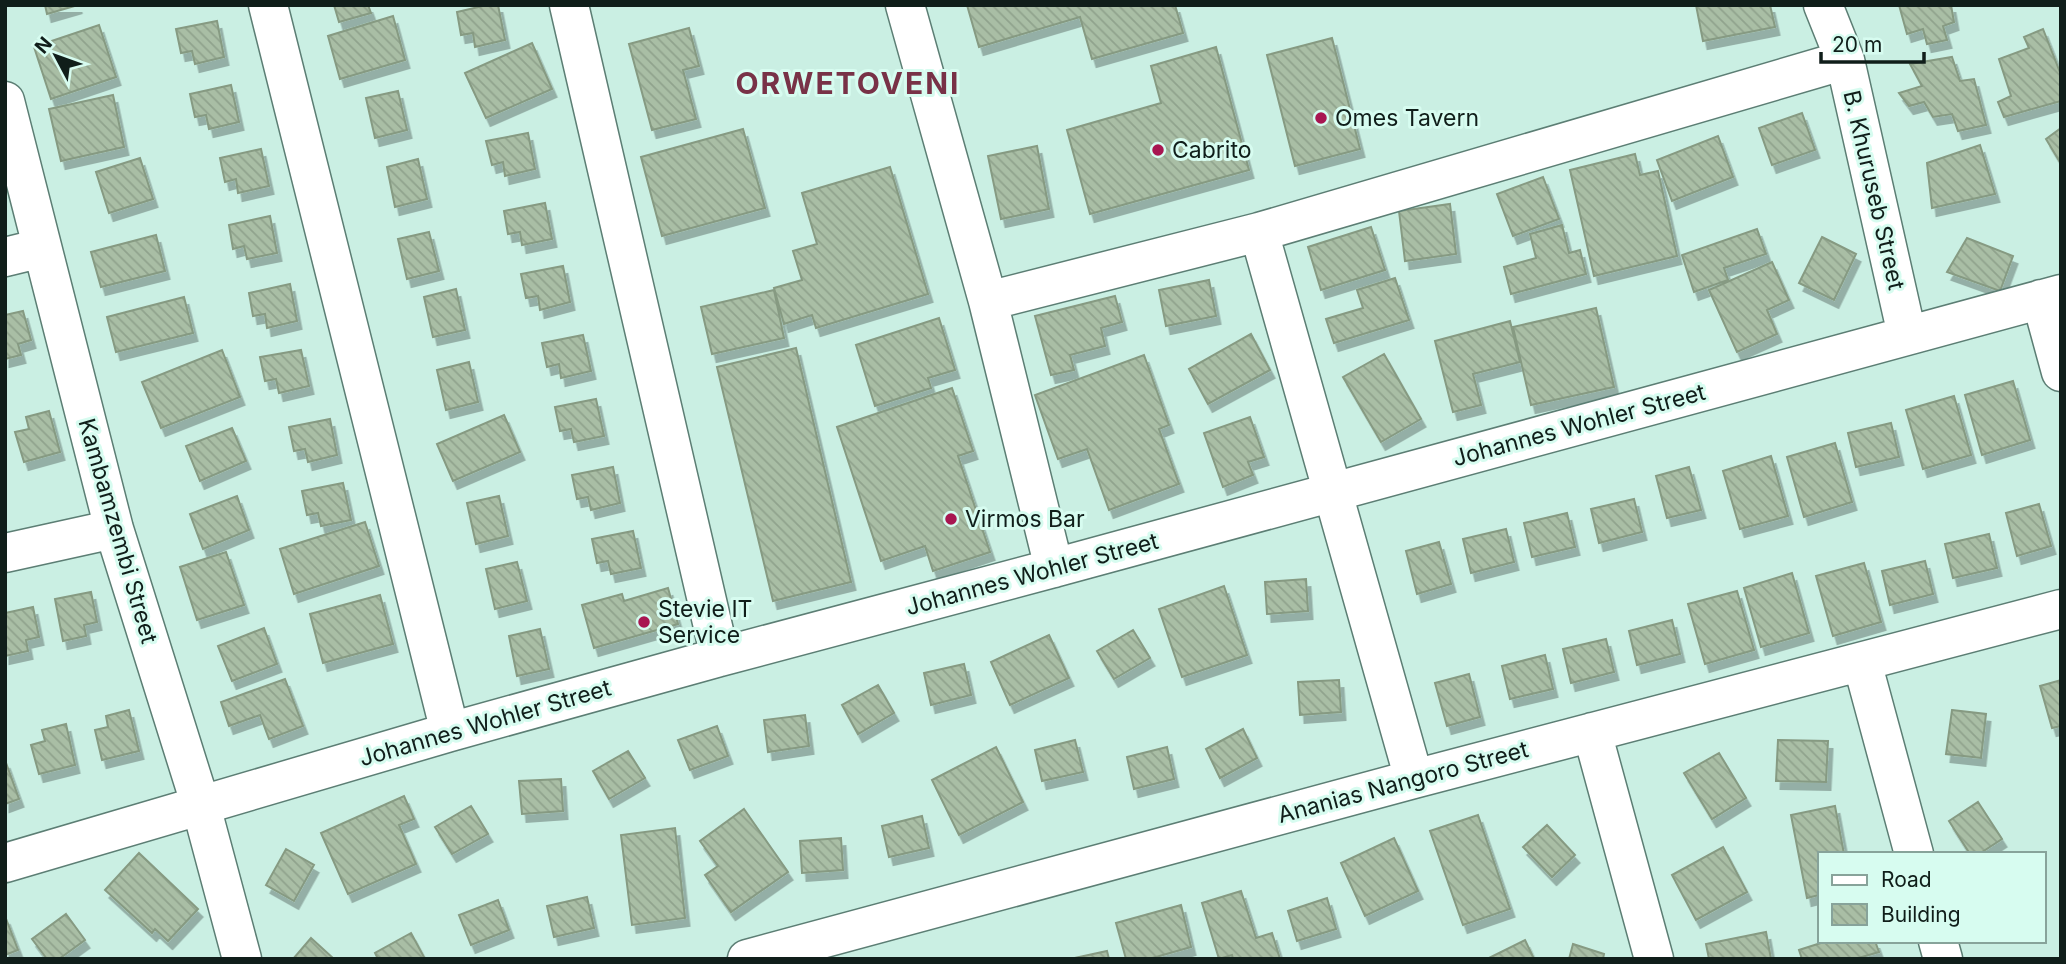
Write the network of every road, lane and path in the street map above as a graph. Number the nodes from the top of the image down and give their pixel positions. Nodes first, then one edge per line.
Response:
1 (268, 5) edge
2 (905, 5) edge
3 (1823, 5) edge
4 (577, 7) edge
5 (1845, 60) junction
6 (5, 101) edge
7 (1259, 232) junction
8 (42, 248) junction
9 (5, 257) edge
10 (2051, 296) edge
11 (988, 301) junction
12 (1907, 335) junction
13 (2061, 372) edge
14 (1332, 493) junction
15 (114, 529) junction
16 (5, 553) edge
17 (1054, 568) junction
18 (2061, 610) edge
19 (720, 657) junction
20 (1862, 662) junction
21 (450, 732) junction
22 (1592, 732) junction
23 (1414, 779) junction
24 (201, 806) junction
25 (1913, 852) edge
26 (5, 863) edge
27 (826, 949) edge
28 (242, 959) edge
29 (747, 959) edge
30 (1654, 959) edge

1 - 21 street
2 - 11 street
3 - 5 street, B. Khuruseb Street
4 - 19 street
5 - 7 street
5 - 12 street, B. Khuruseb Street
6 - 8 street, Kambamzembi Street
7 - 11 street
7 - 14 street
8 - 9 street
8 - 15 street, Kambamzembi Street
10 - 12 street, Johannes Wohler Street
10 - 13 street
11 - 17 street
12 - 14 street, Johannes Wohler Street
14 - 17 street, Johannes Wohler Street
14 - 23 street
15 - 16 street
15 - 24 street, Kambamzembi Street
17 - 19 street, Johannes Wohler Street
18 - 20 street, Ananias Nangoro Street
19 - 21 street, Johannes Wohler Street
20 - 22 street, Ananias Nangoro Street
20 - 25 street
21 - 24 street, Johannes Wohler Street
22 - 23 street, Ananias Nangoro Street
22 - 30 street
23 - 27 street, Ananias Nangoro Street
24 - 26 street, Johannes Wohler Street
24 - 28 street, Kambamzembi Street
27 - 29 street, Ananias Nangoro Street

